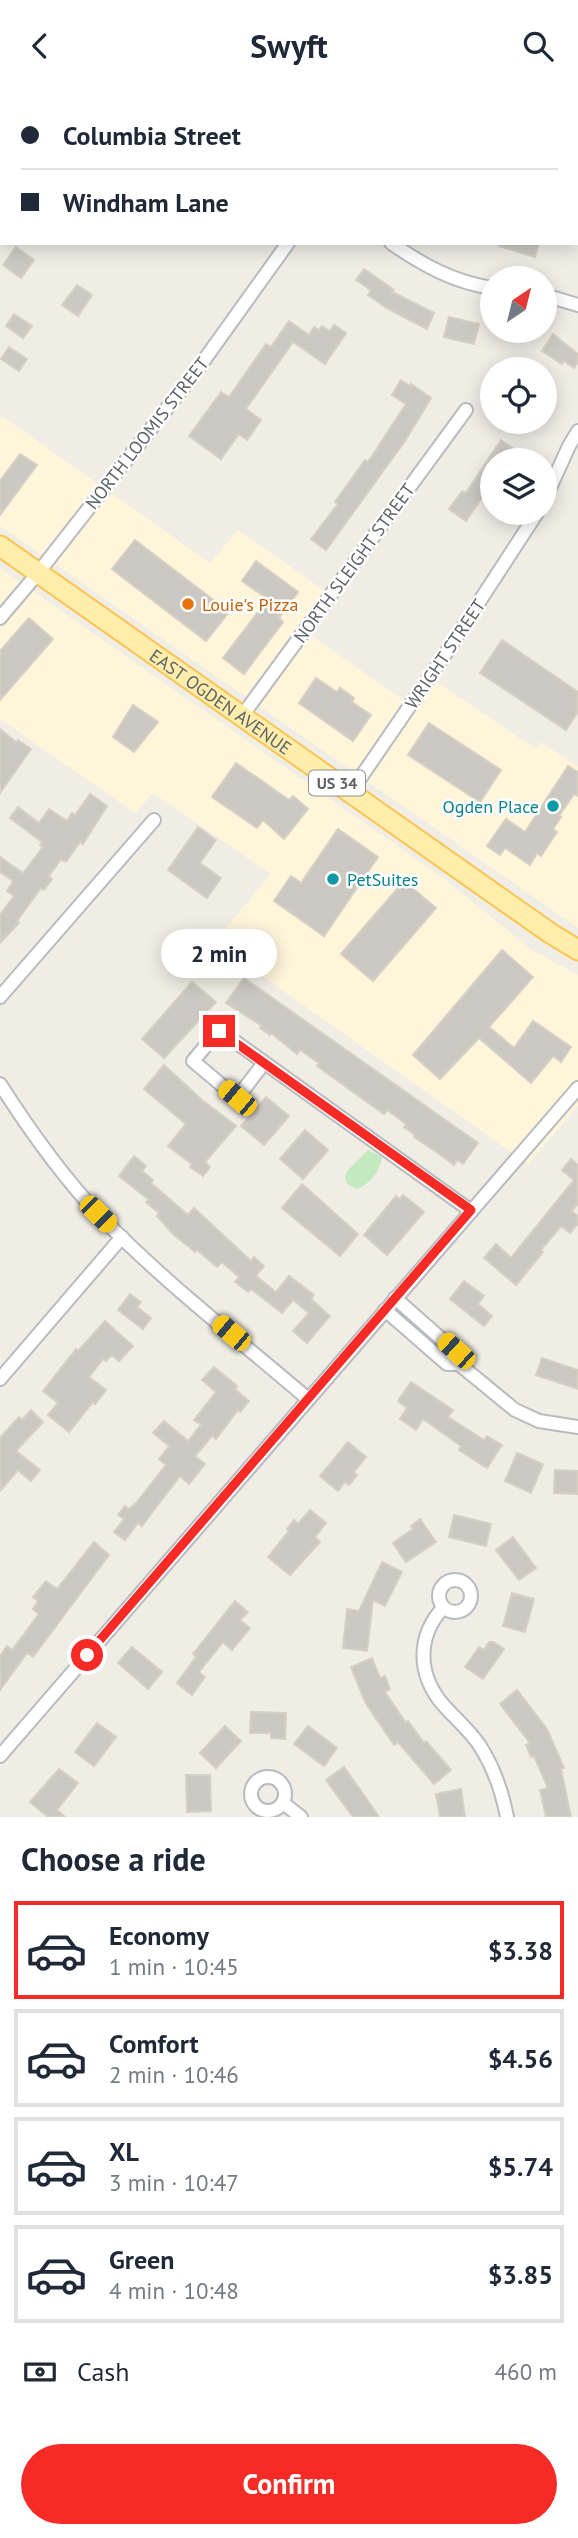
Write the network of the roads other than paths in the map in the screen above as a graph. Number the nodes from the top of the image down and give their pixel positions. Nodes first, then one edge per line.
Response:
1 (287, 245) edge
2 (394, 245) edge
3 (480, 286) edge
4 (557, 299) edge
5 (578, 305) edge
6 (466, 410) dead end
7 (578, 431) edge
8 (557, 472) edge
9 (529, 525) edge
10 (0, 546) edge
11 (38, 573) junction
12 (0, 618) edge
13 (242, 716) junction
14 (350, 793) junction
15 (155, 820) dead end
16 (578, 950) edge
17 (0, 996) edge
18 (264, 1063) junction
19 (0, 1084) edge
20 (578, 1088) edge
21 (471, 1210) junction
22 (122, 1237) junction
23 (395, 1298) junction
24 (384, 1310) junction
25 (459, 1364) junction
26 (0, 1379) edge
27 (308, 1399) junction
28 (578, 1427) edge
29 (443, 1608) dead end
30 (0, 1756) edge
31 (282, 1803) dead end
32 (301, 1817) edge
33 (506, 1817) edge

1 - 11 street, NORTH LOOMIS STREET
2 - 3 street
4 - 5 street
6 - 13 street, NORTH SLEIGHT STREET
7 - 8 street
9 - 14 street, WRIGHT STREET
10 - 11 main road, EAST OGDEN AVENUE / US 34
11 - 12 street, NORTH LOOMIS STREET
11 - 13 main road, EAST OGDEN AVENUE / US 34
13 - 14 main road, EAST OGDEN AVENUE / US 34
14 - 16 main road, EAST OGDEN AVENUE / US 34
15 - 17 street
18 - 18 street
18 - 21 street
19 - 22 street
20 - 21 street
21 - 23 street
22 - 26 street
22 - 27 street
23 - 24 street
23 - 25 street
24 - 25 street
24 - 27 street
25 - 28 street
27 - 30 street
29 - 33 street
31 - 32 street

